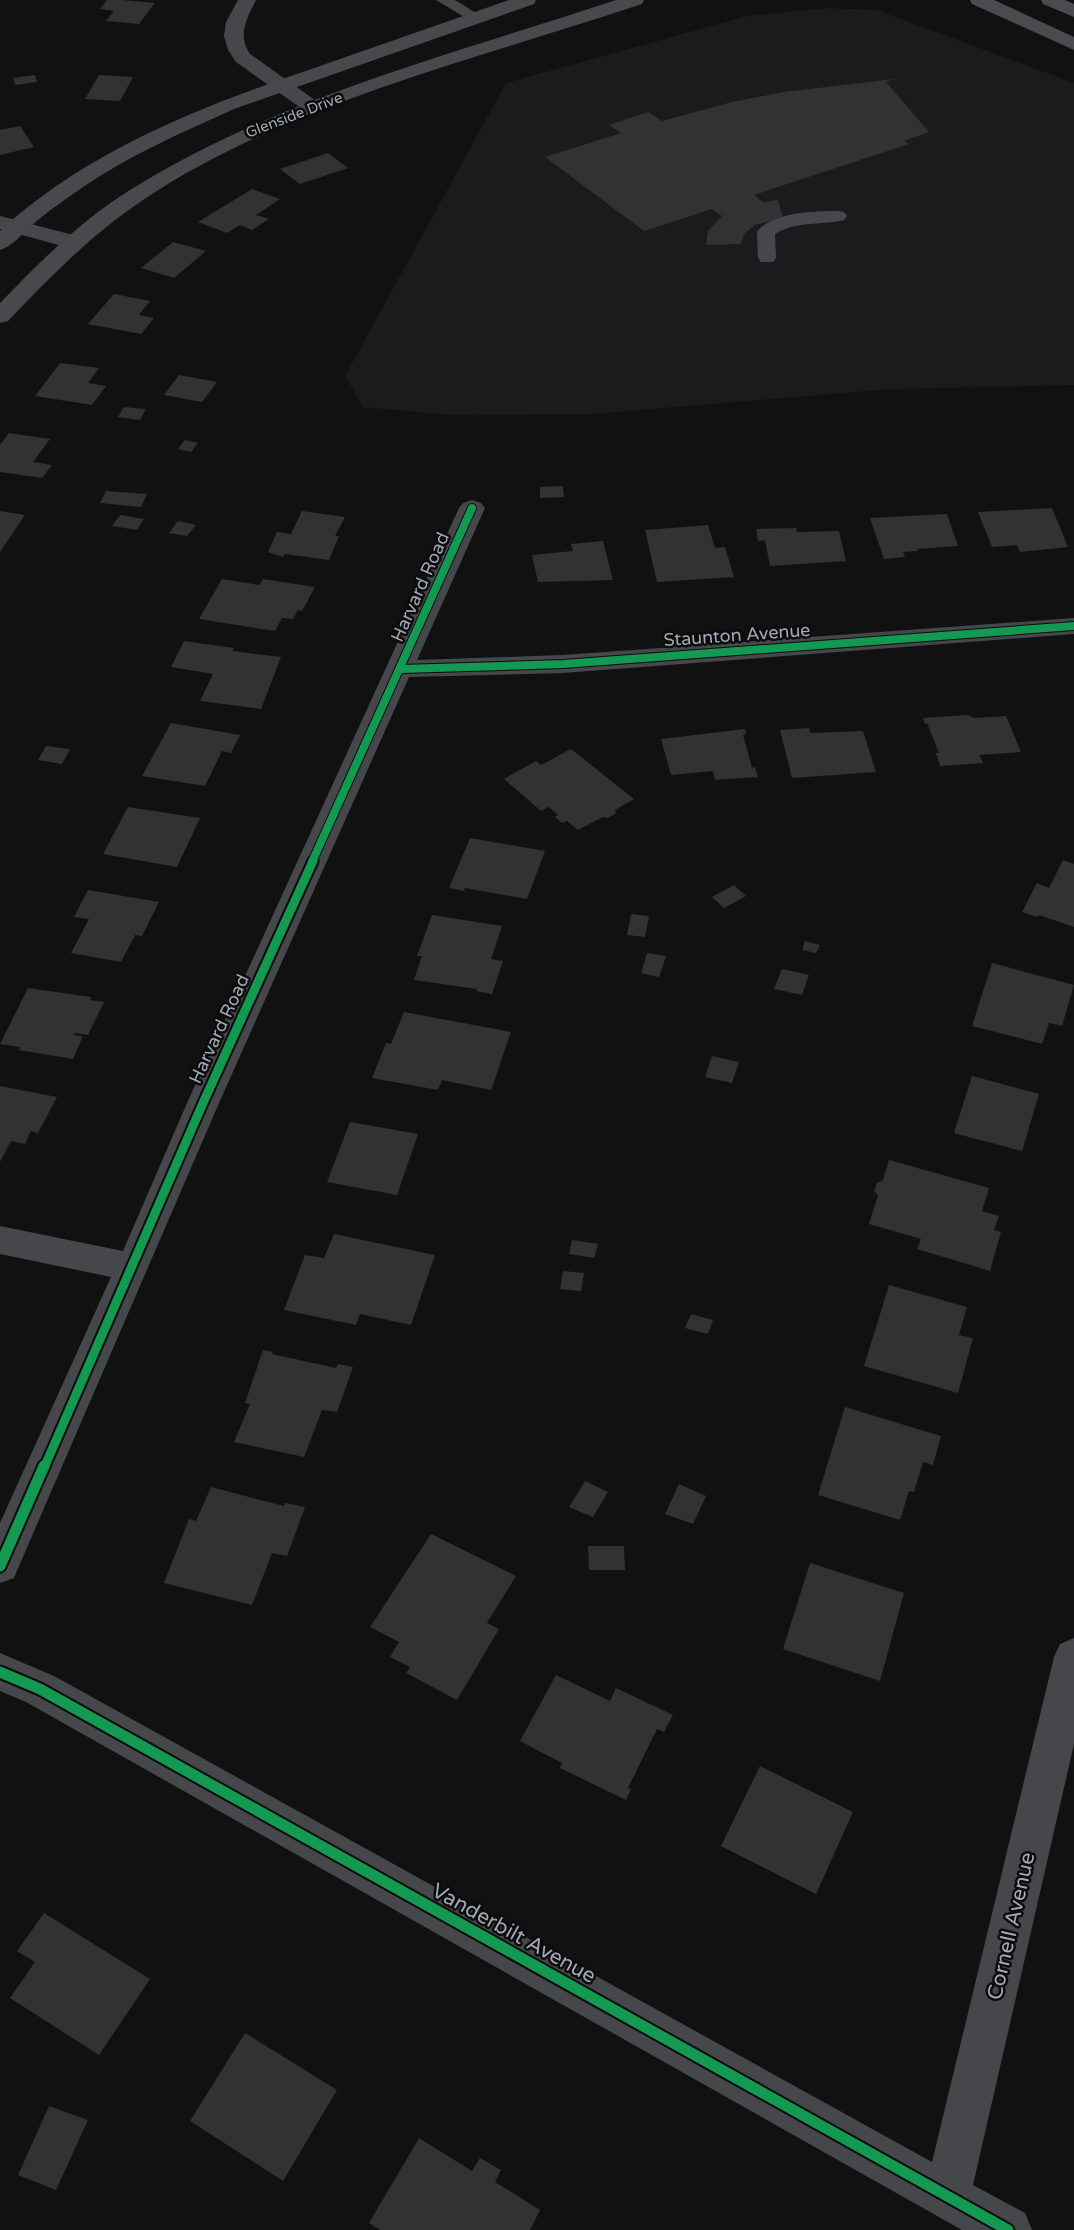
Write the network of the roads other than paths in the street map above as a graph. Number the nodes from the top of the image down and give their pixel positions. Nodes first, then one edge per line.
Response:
1 (247, 0) edge
2 (444, 0) edge
3 (527, 0) edge
4 (635, 0) edge
5 (979, 0) edge
6 (1050, 0) edge
7 (1074, 11) edge
8 (476, 18) junction
9 (1074, 44) edge
10 (282, 86) junction
11 (312, 107) junction
12 (838, 216) dead end
13 (8, 224) edge
14 (73, 242) junction
15 (0, 243) edge
16 (767, 258) dead end
17 (0, 316) edge
18 (472, 508) dead end
19 (1074, 626) edge
20 (401, 669) junction
21 (0, 1240) edge
22 (134, 1267) junction
23 (0, 1566) edge
24 (1074, 1657) edge
25 (0, 1672) edge
26 (947, 2195) junction
27 (1008, 2230) edge

1 - 10 street
2 - 8 lane
3 - 8 main road, Glenside Drive
4 - 11 main road, Glenside Drive
5 - 9 main road
6 - 7 main road
8 - 10 main road, Glenside Drive
10 - 11 street
10 - 13 main road, Glenside Drive
11 - 14 main road, Glenside Drive
12 - 16 lane
13 - 14 street
13 - 15 main road, Glenside Drive
14 - 17 main road, Glenside Drive
18 - 20 street, Harvard Road
19 - 20 street, Staunton Avenue
20 - 22 street, Harvard Road
21 - 22 street
22 - 23 street, Harvard Road
24 - 26 street, Cornell Avenue
25 - 26 street, Vanderbilt Avenue
26 - 27 street, Vanderbilt Avenue

